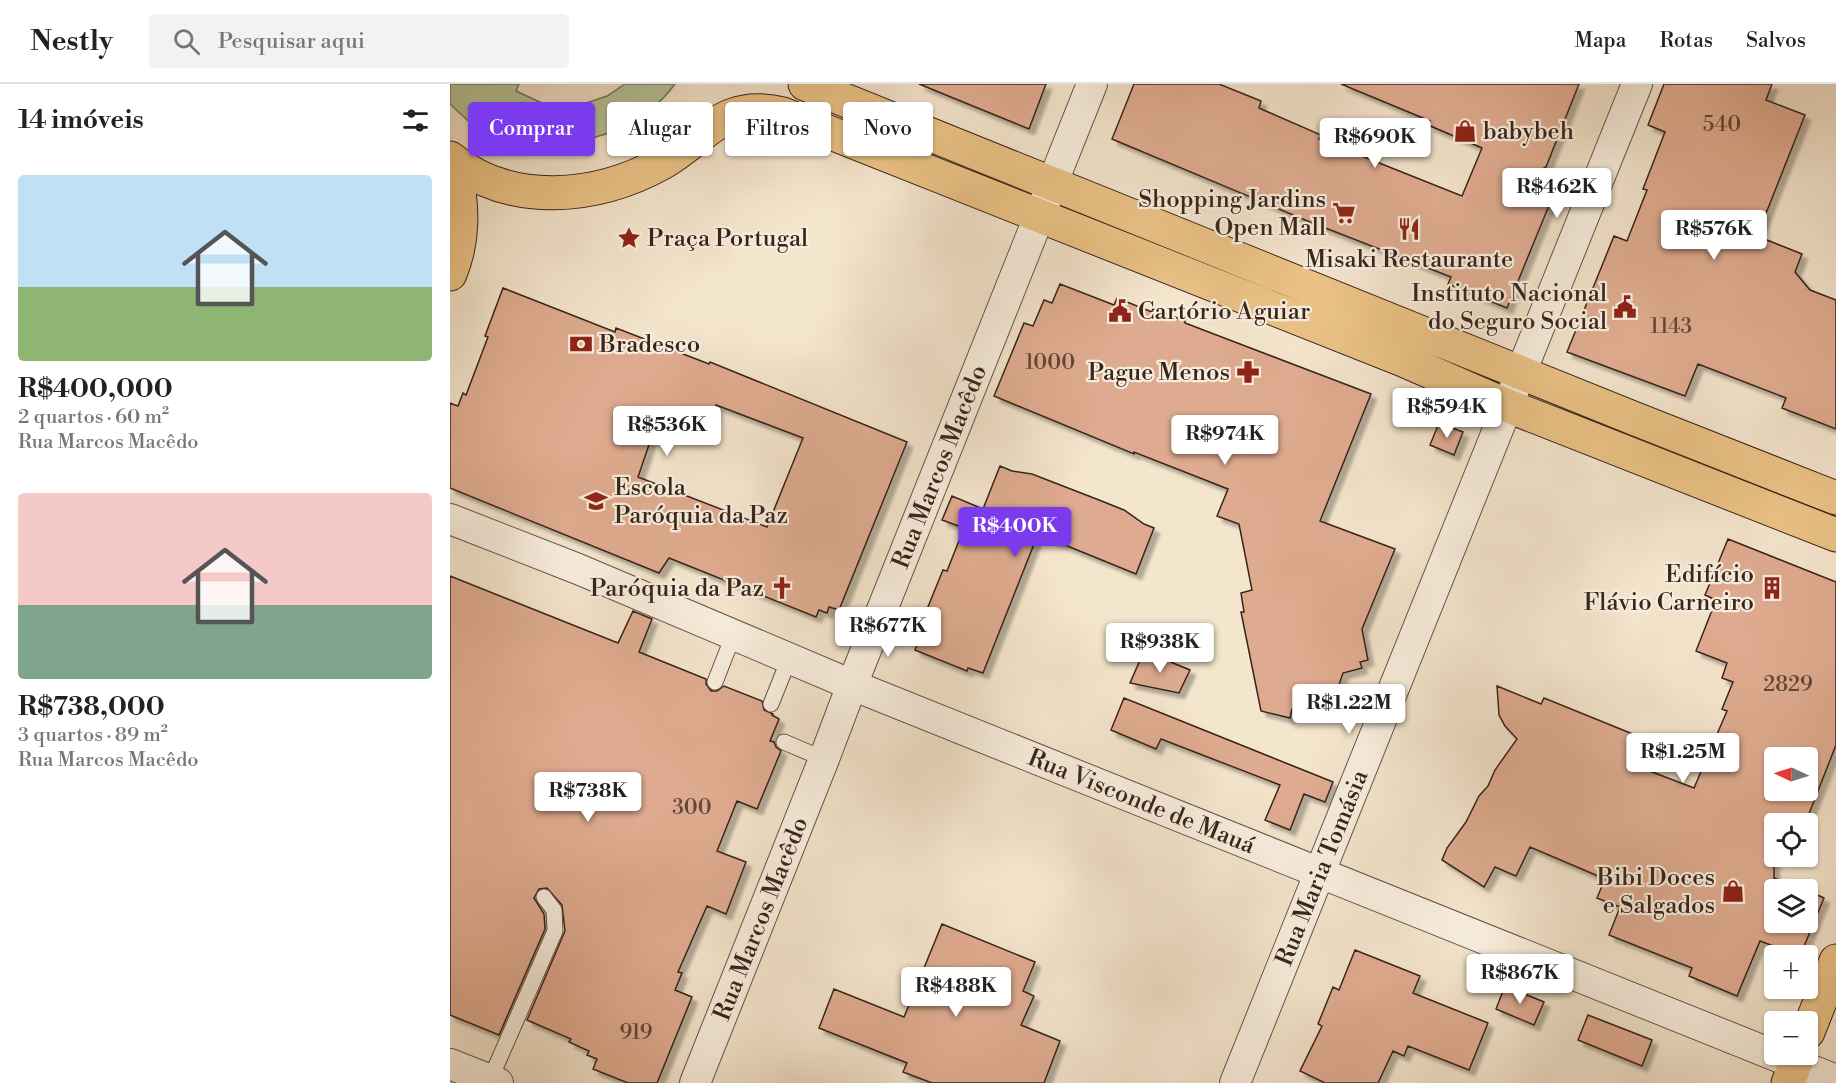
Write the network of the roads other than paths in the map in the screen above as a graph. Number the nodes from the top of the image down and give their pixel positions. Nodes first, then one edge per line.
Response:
1 (805, 84) edge
2 (1092, 84) edge
3 (1637, 84) edge
4 (453, 161) edge
5 (1052, 184) junction
6 (1040, 216) junction
7 (450, 274) edge
8 (1521, 372) junction
9 (1508, 406) junction
10 (1836, 498) edge
11 (450, 519) edge
12 (1836, 535) edge
13 (734, 636) junction
14 (789, 659) junction
15 (715, 682) dead end
16 (852, 685) junction
17 (771, 704) dead end
18 (784, 742) dead end
19 (824, 759) junction
20 (1320, 873) junction
21 (544, 897) dead end
22 (1836, 961) edge
23 (1816, 1011) edge
24 (450, 1064) edge
25 (1794, 1067) edge
26 (1836, 1080) edge
27 (494, 1081) edge
28 (695, 1083) edge
29 (1235, 1083) edge

1 - 5 main road
2 - 5 street, Rua Marcos Macêdo
3 - 8 street, Rua Maria Tomásia
4 - 6 main road
4 - 7 main road
5 - 6 street, Rua Marcos Macêdo
5 - 8 main road
6 - 9 main road
6 - 16 street, Rua Marcos Macêdo
8 - 9 street, Rua Maria Tomásia
8 - 10 main road
9 - 12 main road
9 - 20 street, Rua Maria Tomásia
11 - 13 street, Rua Visconde de Mauá
13 - 14 street, Rua Visconde de Mauá
13 - 15 lane
14 - 16 street, Rua Visconde de Mauá
14 - 17 lane
16 - 19 street, Rua Marcos Macêdo
16 - 20 street, Rua Visconde de Mauá
18 - 19 lane
19 - 28 street, Rua Marcos Macêdo
20 - 25 street, Rua Visconde de Mauá
20 - 29 street, Rua Maria Tomásia
21 - 27 lane
22 - 23 main road
24 - 27 street
25 - 26 street, Rua Visconde de Mauá

